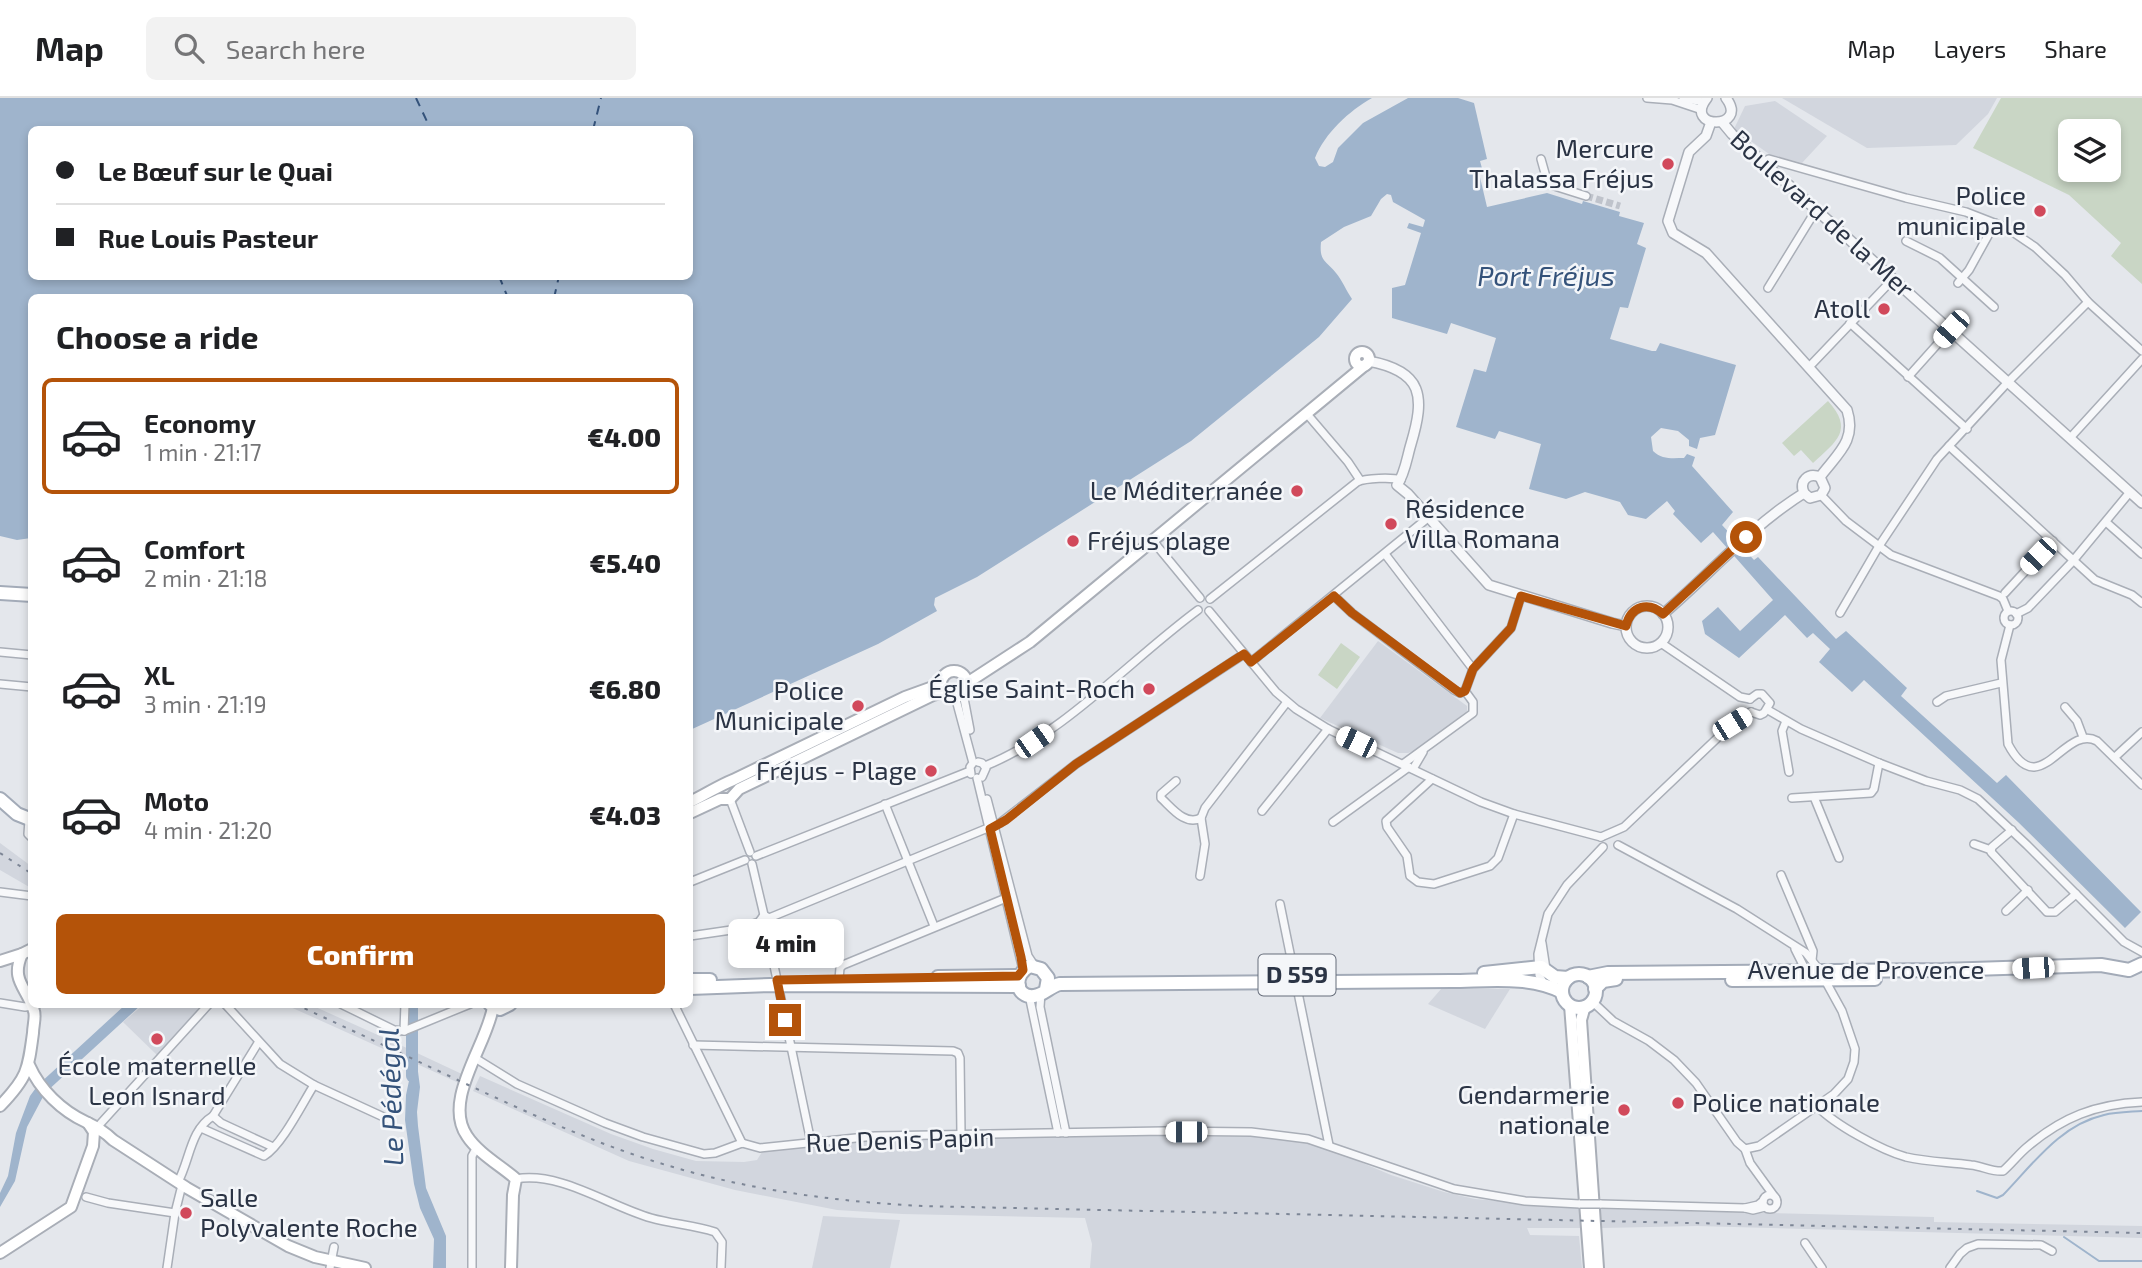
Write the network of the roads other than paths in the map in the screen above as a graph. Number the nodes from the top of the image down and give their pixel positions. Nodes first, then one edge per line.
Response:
1 (1647, 98) edge
2 (1656, 98) edge
3 (1683, 98) edge
4 (1726, 98) edge
5 (1704, 103) edge
6 (1712, 122) junction
7 (1722, 122) junction
8 (1541, 159) dead end
9 (1763, 162) junction
10 (1586, 197) tunnel mouth
11 (1816, 210) junction
12 (1995, 223) junction
13 (1906, 241) dead end
14 (1893, 279) junction
15 (1960, 280) junction
16 (1768, 288) dead end
17 (2088, 302) junction
18 (1994, 307) dead end
19 (1850, 323) junction
20 (1951, 329) junction
21 (2142, 352) edge
22 (2142, 359) edge
23 (1361, 365) joint
24 (1809, 367) junction
25 (1908, 377) junction
26 (2008, 382) junction
27 (1307, 414) junction
28 (1967, 429) junction
29 (2070, 438) junction
30 (1949, 446) junction
31 (1819, 477) junction
32 (1360, 480) junction
33 (1399, 483) junction
34 (2130, 492) junction
35 (1804, 493) junction
36 (1821, 495) junction
37 (2142, 503) edge
38 (1429, 517) junction
39 (2106, 522) junction
40 (1153, 541) junction
41 (2053, 541) junction
42 (1879, 547) junction
43 (1385, 554) junction
44 (2142, 554) edge
45 (2074, 559) junction
46 (0, 586) edge
47 (28, 588) edge
48 (0, 593) edge
49 (2005, 593) dead end
50 (28, 595) edge
51 (1334, 596) junction
52 (1521, 596) junction
53 (1200, 598) junction
54 (1210, 599) junction
55 (2142, 603) edge
56 (1198, 610) junction
57 (1209, 611) junction
58 (1840, 613) dead end
59 (2012, 613) junction
60 (1663, 614) junction
61 (1626, 626) junction
62 (1661, 643) junction
63 (0, 652) edge
64 (1244, 654) junction
65 (28, 655) edge
66 (1251, 662) junction
67 (1473, 669) junction
68 (2001, 683) junction
69 (0, 684) edge
70 (28, 687) edge
71 (943, 688) junction
72 (962, 691) junction
73 (1465, 691) junction
74 (1750, 699) junction
75 (1287, 702) junction
76 (1937, 702) dead end
77 (2065, 707) dead end
78 (1768, 710) junction
79 (1751, 712) junction
80 (1786, 721) junction
81 (1328, 729) junction
82 (2142, 732) edge
83 (2083, 737) junction
84 (2115, 757) junction
85 (1879, 763) junction
86 (977, 766) junction
87 (1408, 767) junction
88 (1790, 772) dead end
89 (979, 777) junction
90 (1432, 779) junction
91 (1176, 781) dead end
92 (724, 785) junction
93 (2142, 785) edge
94 (729, 797) junction
95 (1814, 797) junction
96 (1791, 798) dead end
97 (0, 799) edge
98 (693, 800) edge
99 (885, 804) junction
100 (1262, 811) dead end
101 (693, 812) edge
102 (1514, 814) junction
103 (1201, 818) junction
104 (28, 819) edge
105 (1333, 822) dead end
106 (992, 827) junction
107 (1623, 827) junction
108 (2012, 830) junction
109 (1611, 834) junction
110 (1601, 837) junction
111 (1619, 841) junction
112 (1975, 844) dead end
113 (1603, 847) junction
114 (1990, 850) junction
115 (753, 854) junction
116 (1839, 858) dead end
117 (748, 862) junction
118 (909, 862) junction
119 (1781, 875) dead end
120 (1200, 876) dead end
121 (693, 881) edge
122 (2028, 890) junction
123 (0, 892) edge
124 (2076, 894) junction
125 (28, 896) edge
126 (1009, 896) junction
127 (1280, 904) dead end
128 (2006, 911) dead end
129 (764, 922) junction
130 (934, 926) junction
131 (693, 936) edge
132 (1541, 943) junction
133 (2126, 943) junction
134 (2142, 943) edge
135 (27, 951) edge
136 (2142, 952) edge
137 (3, 960) edge
138 (2142, 964) edge
139 (1538, 965) junction
140 (1814, 972) junction
141 (2142, 974) edge
142 (17, 976) junction
143 (1588, 977) junction
144 (1568, 978) junction
145 (693, 979) edge
146 (839, 979) junction
147 (1296, 979) junction
148 (1030, 982) junction
149 (777, 983) junction
150 (1544, 985) junction
151 (693, 988) edge
152 (1562, 992) junction
153 (1591, 998) junction
154 (28, 1000) edge
155 (0, 1003) edge
156 (1570, 1005) junction
157 (28, 1006) edge
158 (32, 1008) edge
159 (205, 1008) edge
160 (228, 1008) edge
161 (349, 1008) edge
162 (405, 1008) edge
163 (460, 1008) edge
164 (494, 1008) edge
165 (676, 1008) edge
166 (405, 1030) junction
167 (258, 1043) junction
168 (693, 1045) junction
169 (791, 1047) junction
170 (478, 1059) junction
171 (29, 1065) junction
172 (38, 1084) junction
173 (314, 1085) junction
174 (2142, 1102) edge
175 (0, 1106) edge
176 (1817, 1106) junction
177 (0, 1112) edge
178 (213, 1116) junction
179 (390, 1120) dead end
180 (93, 1125) junction
181 (201, 1128) junction
182 (1062, 1133) junction
183 (961, 1134) junction
184 (111, 1140) junction
185 (811, 1142) junction
186 (742, 1143) junction
187 (1329, 1145) junction
188 (93, 1146) junction
189 (273, 1147) junction
190 (477, 1147) junction
191 (1755, 1148) junction
192 (1745, 1149) junction
193 (1752, 1165) junction
194 (516, 1179) junction
195 (180, 1183) junction
196 (86, 1197) dead end
197 (175, 1213) junction
198 (1805, 1242) dead end
199 (334, 1247) dead end
200 (2052, 1251) dead end
201 (0, 1252) edge
202 (330, 1264) edge
203 (167, 1268) edge
204 (365, 1268) edge
205 (472, 1268) edge
206 (511, 1268) edge
207 (721, 1268) edge
208 (1590, 1268) edge
209 (1598, 1268) edge
210 (1822, 1268) edge
211 (1950, 1268) edge

1 - 2 street
2 - 5 street
3 - 5 street
4 - 7 street
5 - 6 street
6 - 7 street
6 - 24 street
7 - 9 street, Boulevard de la Mer
8 - 10 street
9 - 11 street, Boulevard de la Mer
9 - 12 street
11 - 14 street, Boulevard de la Mer
11 - 16 street
12 - 15 street
12 - 17 street
13 - 15 street
14 - 19 street
14 - 20 street, Boulevard de la Mer
15 - 18 street
17 - 21 street
17 - 26 street
19 - 24 street
19 - 25 street
20 - 25 street
20 - 26 street, Boulevard de la Mer
22 - 29 street
23 - 27 main road
23 - 33 street
24 - 31 street
25 - 28 street
26 - 28 street
26 - 29 street, Boulevard de la Mer
27 - 32 street
27 - 40 main road
28 - 30 street
29 - 34 street, Boulevard de la Mer
30 - 41 street
30 - 42 street
31 - 35 street
31 - 36 street
32 - 33 street
32 - 54 street
33 - 38 street
34 - 37 street, Boulevard de la Mer
34 - 39 street
35 - 36 street
35 - 60 street
36 - 42 street
38 - 43 street
38 - 52 street
39 - 44 street
39 - 45 street
40 - 53 street
40 - 72 main road
41 - 45 street
41 - 49 street
42 - 58 street
42 - 59 street
43 - 51 street
43 - 67 street
45 - 55 street
45 - 59 street
46 - 47 main road
48 - 50 main road
51 - 66 street
51 - 73 street
52 - 61 street
52 - 67 street
53 - 54 street
53 - 56 street
54 - 57 street
56 - 57 street
56 - 86 street
57 - 64 street
59 - 68 street
60 - 61 street
60 - 62 street
61 - 62 street
62 - 74 street
63 - 65 street
64 - 66 street
64 - 106 street
66 - 75 street
67 - 73 street
68 - 76 street
68 - 83 street
69 - 70 street
71 - 72 main road
71 - 72 main road
71 - 92 main road
71 - 94 main road
72 - 86 street
73 - 87 street
74 - 78 street
74 - 79 street
75 - 81 street
75 - 103 street
77 - 83 street
78 - 79 street
78 - 80 street
79 - 107 street
80 - 85 street
80 - 88 street
81 - 87 street
81 - 100 street
82 - 84 street
83 - 84 street
84 - 93 street
85 - 95 street
85 - 108 street
86 - 89 street
86 - 89 street
86 - 99 street
87 - 90 street
87 - 105 street
89 - 106 street
90 - 102 street
90 - 102 street
91 - 103 street
92 - 94 main road
92 - 98 main road
94 - 101 main road
94 - 115 street
95 - 96 street
95 - 116 street
97 - 104 main road
99 - 115 street
99 - 118 street
102 - 110 street
103 - 120 street
106 - 118 street
106 - 126 street
107 - 109 street
107 - 111 street
108 - 114 street
108 - 124 street
109 - 110 street
109 - 111 street
110 - 113 street
111 - 113 street
111 - 140 street
112 - 114 street
113 - 132 street
114 - 122 street
115 - 117 street
117 - 121 street
117 - 129 street
118 - 129 street
118 - 130 street
119 - 140 street
122 - 124 street
122 - 128 street
123 - 125 street
124 - 133 street
126 - 130 street
126 - 148 street
127 - 147 street
129 - 131 street
129 - 149 street
130 - 146 street
132 - 139 street
132 - 139 street
133 - 134 street
133 - 136 street
135 - 137 main road
135 - 142 main road
137 - 142 main road
138 - 140 main road, Avenue de Provence
139 - 144 main road, D 559
139 - 147 main road, D 559
139 - 150 street
140 - 141 main road, Avenue de Provence
140 - 143 main road, Avenue de Provence
140 - 153 main road, Avenue de Provence
140 - 176 street
142 - 154 main road
143 - 144 main road
143 - 153 main road
144 - 152 main road
145 - 149 main road, D 559
146 - 148 main road, D 559
146 - 149 main road, D 559
147 - 148 main road, D 559
147 - 148 main road, D 559
147 - 150 main road, D 559
147 - 187 street
148 - 149 main road, D 559
148 - 182 street
148 - 182 street
149 - 151 main road, D 559
149 - 169 street
150 - 152 main road, D 559
152 - 156 main road
153 - 156 main road
153 - 192 street
153 - 209 main road
155 - 157 street
156 - 208 main road
158 - 171 main road
159 - 180 street
160 - 167 street
161 - 166 street
162 - 166 street
163 - 166 street
164 - 170 main road
165 - 168 street
167 - 173 street
167 - 178 street
168 - 169 street
168 - 186 street
169 - 183 street
169 - 185 street
170 - 186 street
170 - 190 main road
171 - 172 main road
171 - 175 main road
172 - 177 main road
172 - 180 main road
173 - 179 street
173 - 189 street
174 - 176 street
176 - 191 street
178 - 181 street
178 - 189 street
180 - 184 main road
180 - 188 main road
181 - 189 street
181 - 195 street
182 - 183 street, Rue Denis Papin
182 - 187 street, Rue Denis Papin
183 - 185 street, Rue Denis Papin
184 - 188 main road
184 - 195 main road
185 - 186 street, Rue Denis Papin
187 - 193 street, Rue Denis Papin, bridge
188 - 201 main road
190 - 194 main road
190 - 205 street
191 - 192 street
191 - 193 street
192 - 193 street
194 - 206 main road
194 - 207 street
195 - 197 street
195 - 202 main road
196 - 197 street
197 - 203 street
198 - 210 street
199 - 202 street
200 - 211 street
202 - 204 main road

